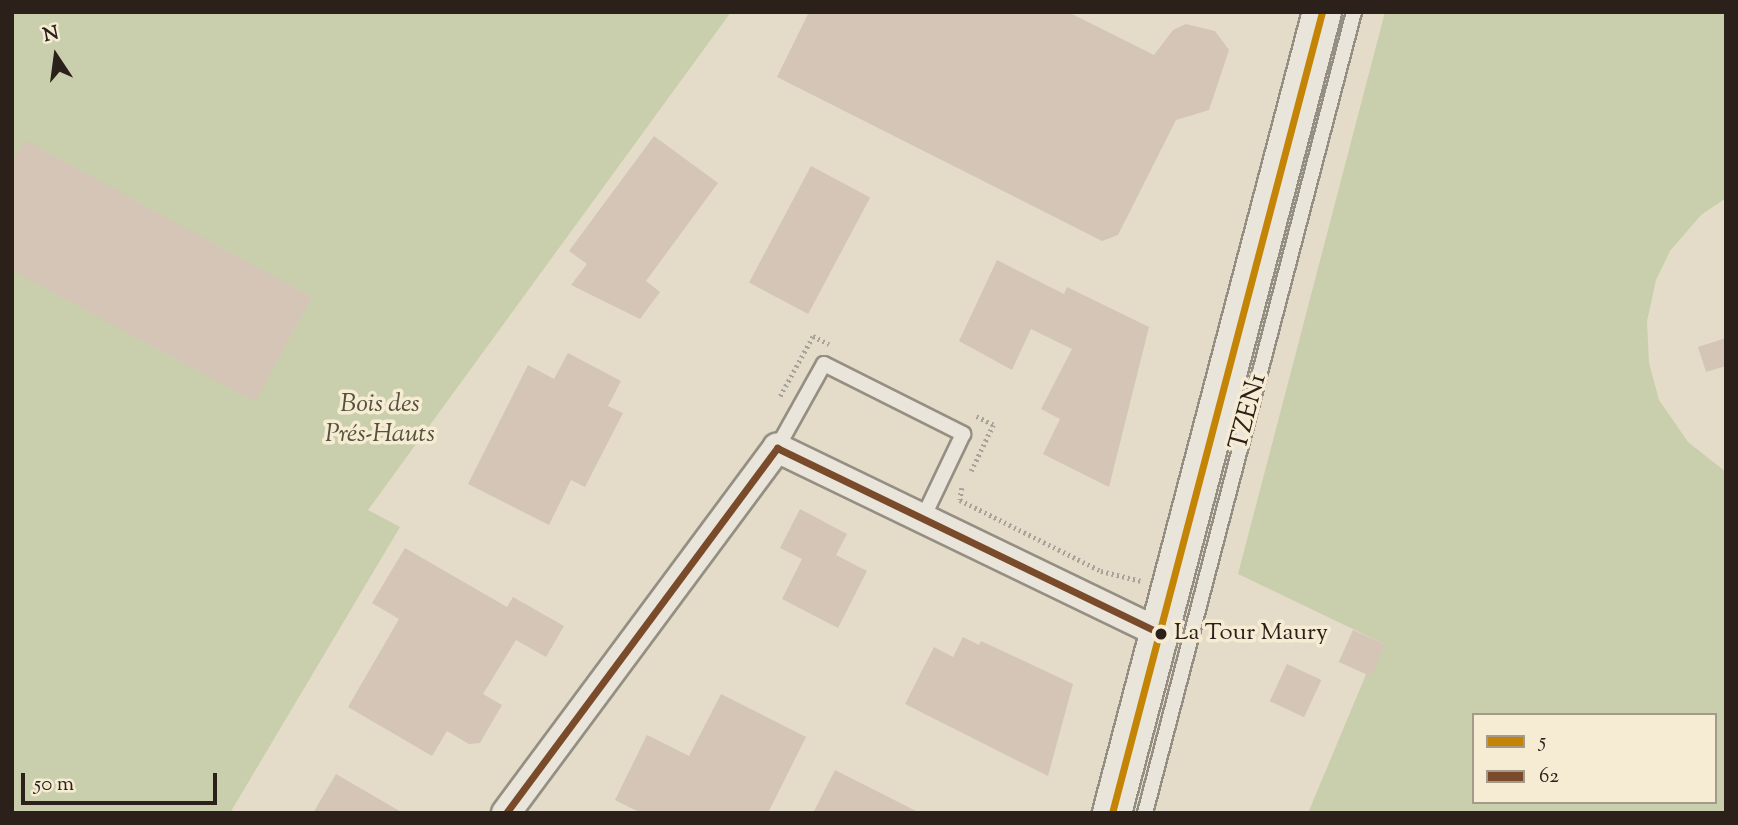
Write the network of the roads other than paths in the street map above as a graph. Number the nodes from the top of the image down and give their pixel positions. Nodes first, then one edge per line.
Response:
1 (1322, 12) edge
2 (1354, 12) edge
3 (777, 449) junction
4 (923, 518) junction
5 (1161, 634) junction
6 (506, 813) edge
7 (1112, 813) edge
8 (1145, 813) edge

1 - 5 street
2 - 8 lane, TZEN1
3 - 4 street
3 - 4 lane
3 - 6 street
4 - 5 street
5 - 7 street

